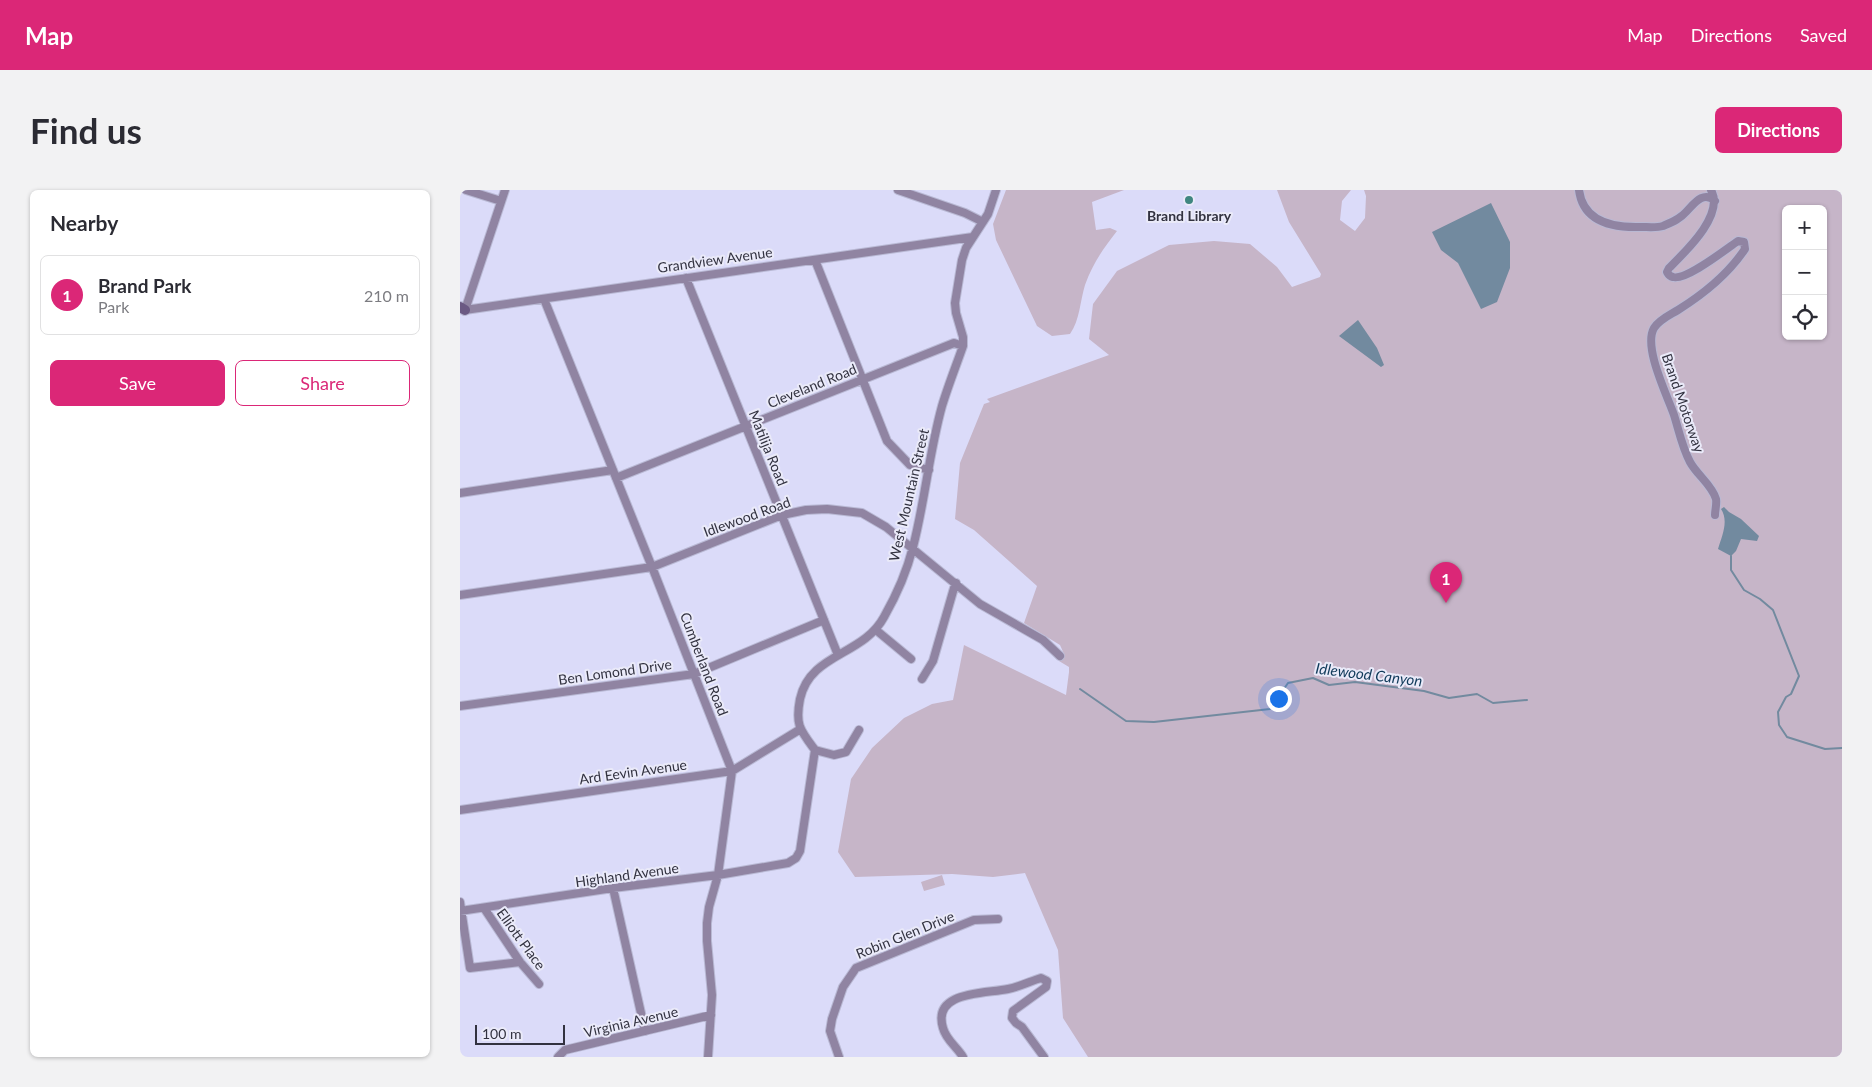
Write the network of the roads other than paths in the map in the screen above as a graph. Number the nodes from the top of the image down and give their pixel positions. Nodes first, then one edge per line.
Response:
1 (466, 190) edge
2 (505, 190) edge
3 (898, 190) edge
4 (996, 190) edge
5 (1579, 190) edge
6 (1711, 190) edge
7 (1714, 201) junction
8 (501, 202) junction
9 (983, 222) junction
10 (973, 237) junction
11 (815, 260) junction
12 (686, 278) junction
13 (544, 299) junction
14 (462, 309) edge
15 (963, 346) junction
16 (862, 379) junction
17 (746, 426) junction
18 (612, 470) junction
19 (929, 470) junction
20 (616, 478) junction
21 (460, 493) edge
22 (782, 515) junction
23 (1715, 515) dead end
24 (913, 549) junction
25 (652, 567) junction
26 (956, 584) junction
27 (460, 595) edge
28 (824, 620) junction
29 (876, 630) junction
30 (838, 655) junction
31 (1060, 656) dead end
32 (911, 658) dead end
33 (694, 674) junction
34 (922, 679) dead end
35 (460, 706) edge
36 (800, 730) junction
37 (859, 730) dead end
38 (815, 750) junction
39 (732, 771) junction
40 (460, 810) edge
41 (718, 875) junction
42 (613, 888) junction
43 (460, 908) edge
44 (484, 908) junction
45 (998, 919) dead end
46 (520, 962) junction
47 (539, 984) dead end
48 (711, 1015) junction
49 (645, 1032) junction
50 (558, 1057) edge
51 (708, 1057) edge
52 (840, 1057) edge
53 (963, 1057) edge
54 (1044, 1057) edge

1 - 8 street
2 - 8 street
3 - 9 street
4 - 9 street, West Mountain Street
5 - 7 street
6 - 7 street
7 - 23 street, Brand Motorway
8 - 14 street
9 - 10 street, West Mountain Street
10 - 11 street, Grandview Avenue
10 - 15 street, West Mountain Street
11 - 12 street, Grandview Avenue
11 - 16 street
12 - 13 street, Grandview Avenue
12 - 17 street, Matilija Road
13 - 14 street, Grandview Avenue
13 - 18 street, Cumberland Road
15 - 16 street, Cleveland Road
15 - 19 street, West Mountain Street
16 - 17 street, Cleveland Road
16 - 19 street
17 - 20 street, Cleveland Road
17 - 22 street, Matilija Road
18 - 20 street, Cumberland Road
18 - 21 street
19 - 24 street, West Mountain Street
20 - 25 street, Cumberland Road
22 - 24 street, Idlewood Road
22 - 25 street, Idlewood Road
22 - 28 street, Matilija Road
24 - 26 street, Idlewood Road
24 - 29 street, West Mountain Street
25 - 27 street, Idlewood Road
25 - 33 street, Cumberland Road
26 - 31 street, Idlewood Road
26 - 34 street
28 - 30 street, Matilija Road
28 - 33 street, Ben Lomond Drive
29 - 30 street, West Mountain Street
29 - 32 street
30 - 36 street, West Mountain Street
33 - 35 street, Ben Lomond Drive
33 - 39 street, Cumberland Road
36 - 38 street
36 - 39 street, Ard Eevin Avenue
37 - 38 street
38 - 41 street, Highland Avenue
39 - 40 street, Ard Eevin Avenue
39 - 41 street, Cumberland Road
41 - 42 street, Highland Avenue
41 - 48 street, Cumberland Road
42 - 44 street, Highland Avenue
42 - 49 street
43 - 44 street, Highland Avenue
43 - 46 street
44 - 46 street, Elliott Place
45 - 52 street, Robin Glen Drive
46 - 47 street, Elliott Place
48 - 49 street, Virginia Avenue
48 - 51 street, Cumberland Road
49 - 50 street, Virginia Avenue
53 - 54 street

